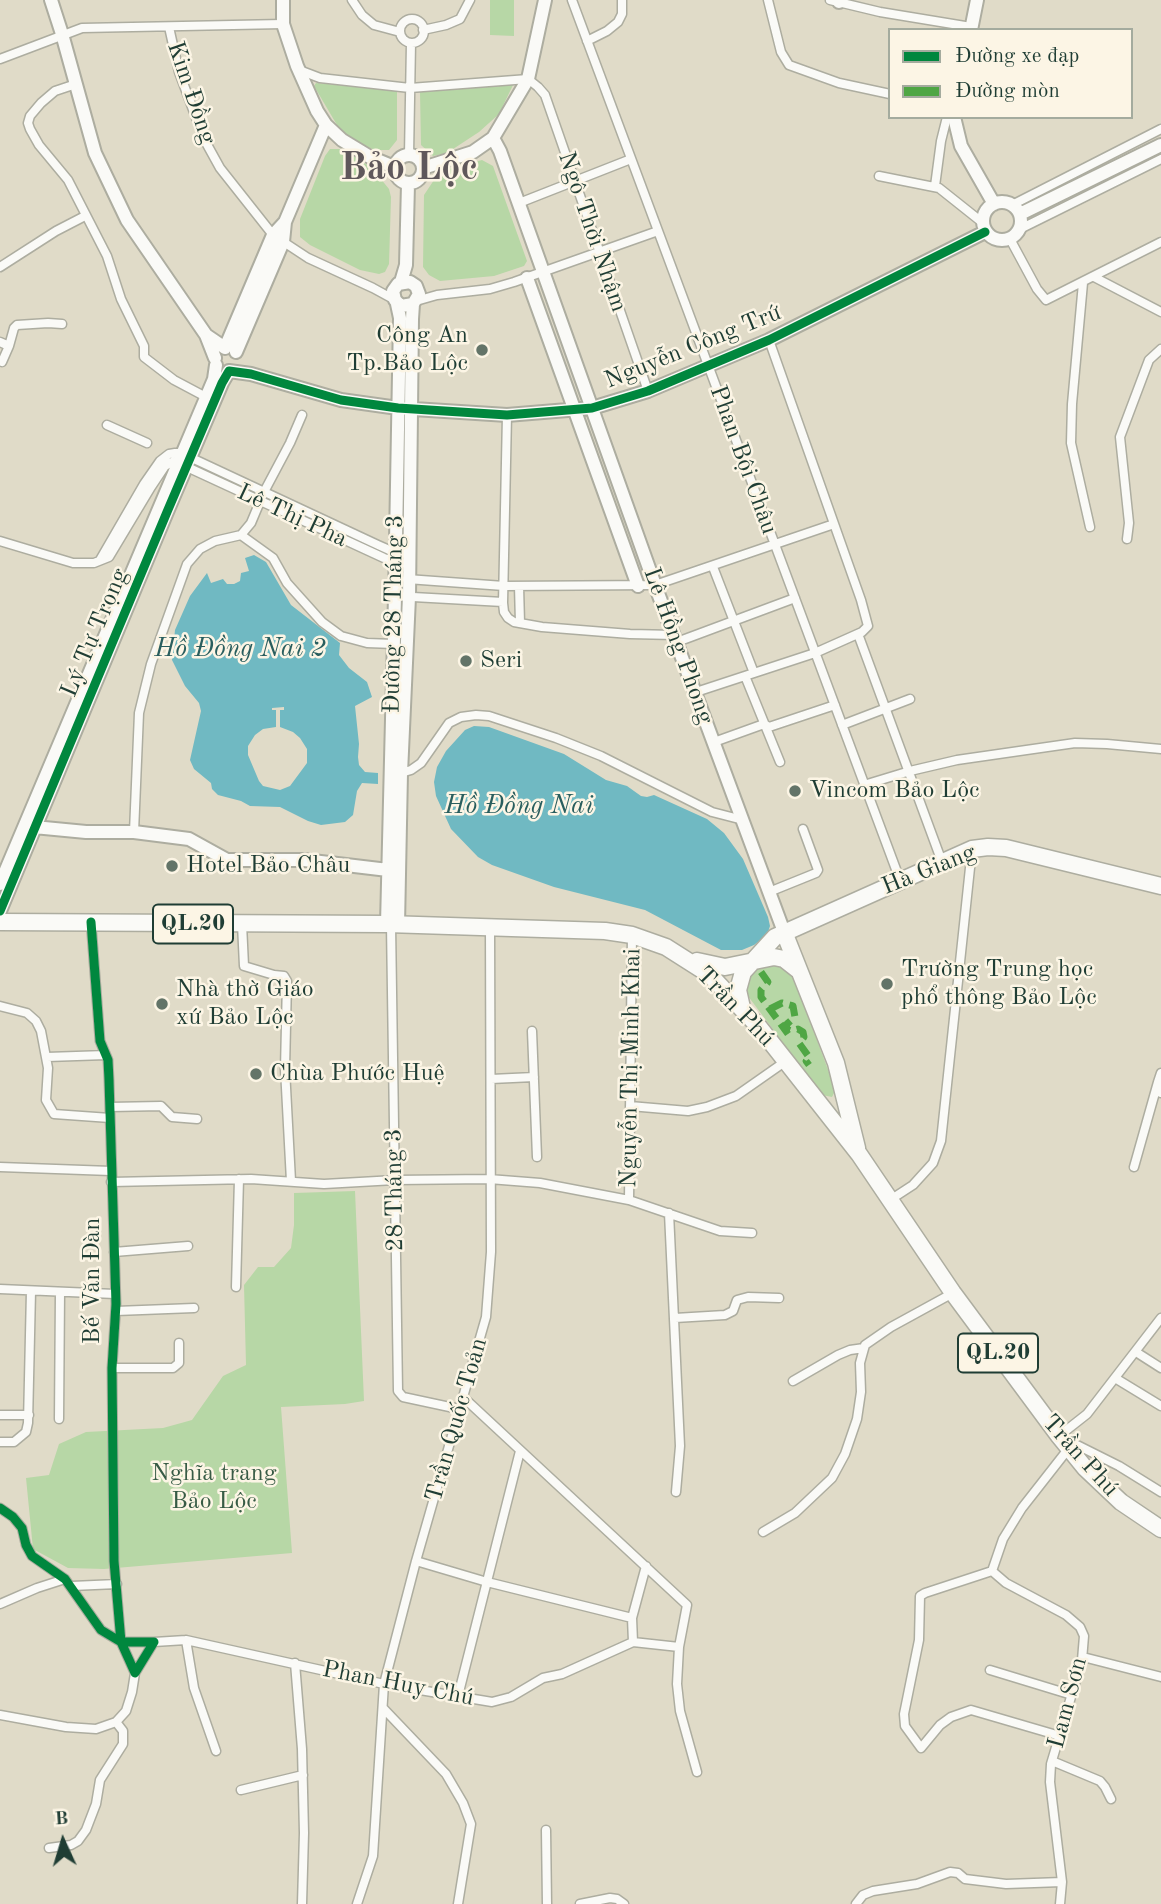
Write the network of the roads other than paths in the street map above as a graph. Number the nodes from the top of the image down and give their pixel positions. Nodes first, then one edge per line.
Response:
1 (51, 0) edge
2 (283, 0) edge
3 (352, 0) edge
4 (470, 0) edge
5 (545, 0) edge
6 (572, 0) edge
7 (622, 0) edge
8 (768, 0) edge
9 (978, 0) edge
10 (836, 1) edge
11 (283, 24) junction
12 (169, 27) junction
13 (966, 28) edge
14 (971, 28) edge
15 (423, 30) junction
16 (400, 32) junction
17 (62, 34) junction
18 (587, 41) junction
19 (411, 43) junction
20 (0, 59) edge
21 (299, 70) junction
22 (528, 79) junction
23 (76, 83) junction
24 (410, 88) junction
25 (888, 94) edge
26 (946, 119) edge
27 (954, 119) edge
28 (326, 125) junction
29 (1160, 137) edge
30 (493, 138) junction
31 (409, 155) junction
32 (631, 159) junction
33 (1161, 159) edge
34 (394, 167) junction
35 (423, 168) junction
36 (879, 176) dead end
37 (574, 183) junction
38 (408, 184) junction
39 (935, 186) junction
40 (519, 203) junction
41 (994, 204) junction
42 (1016, 210) junction
43 (85, 216) junction
44 (984, 227) junction
45 (1020, 229) junction
46 (658, 232) junction
47 (278, 238) junction
48 (1010, 239) junction
49 (1161, 242) edge
50 (598, 252) junction
51 (0, 267) edge
52 (544, 273) junction
53 (1094, 277) junction
54 (527, 278) junction
55 (406, 283) junction
56 (1083, 283) junction
57 (373, 288) junction
58 (438, 295) junction
59 (396, 302) junction
60 (415, 303) junction
61 (1161, 312) edge
62 (62, 324) dead end
63 (206, 335) junction
64 (769, 340) junction
65 (0, 342) edge
66 (9, 346) junction
67 (1161, 349) edge
68 (233, 352) junction
69 (2, 362) dead end
70 (216, 362) junction
71 (708, 366) junction
72 (229, 371) junction
73 (251, 374) junction
74 (648, 391) junction
75 (206, 397) junction
76 (574, 408) junction
77 (592, 408) junction
78 (404, 409) junction
79 (302, 415) dead end
80 (507, 415) junction
81 (107, 425) dead end
82 (147, 443) dead end
83 (184, 460) junction
84 (262, 496) junction
85 (834, 524) junction
86 (1090, 527) dead end
87 (241, 535) junction
88 (1127, 539) dead end
89 (0, 541) edge
90 (775, 544) junction
91 (402, 559) junction
92 (713, 567) junction
93 (402, 579) junction
94 (655, 585) junction
95 (504, 586) junction
96 (519, 586) junction
97 (638, 586) junction
98 (395, 596) junction
99 (409, 597) junction
100 (795, 598) junction
101 (503, 601) junction
102 (733, 621) junction
103 (520, 623) junction
104 (858, 634) junction
105 (676, 638) junction
106 (394, 644) junction
107 (815, 653) junction
108 (750, 674) junction
109 (398, 684) junction
110 (696, 692) junction
111 (910, 699) dead end
112 (835, 705) junction
113 (886, 708) junction
114 (764, 724) junction
115 (842, 725) junction
116 (714, 742) junction
117 (1161, 749) edge
118 (780, 762) dead end
119 (910, 771) junction
120 (401, 773) junction
121 (864, 785) junction
122 (743, 820) junction
123 (29, 825) junction
124 (803, 829) dead end
125 (134, 832) junction
126 (972, 849) junction
127 (942, 862) junction
128 (388, 870) junction
129 (1, 877) edge
130 (900, 880) junction
131 (1161, 886) edge
132 (769, 892) junction
133 (0, 911) edge
134 (0, 922) edge
135 (91, 922) junction
136 (242, 924) junction
137 (392, 925) junction
138 (490, 928) junction
139 (784, 932) junction
140 (632, 935) junction
141 (684, 957) junction
142 (753, 960) junction
143 (799, 972) junction
144 (0, 1006) edge
145 (742, 1009) junction
146 (532, 1031) dead end
147 (106, 1055) junction
148 (47, 1058) junction
149 (786, 1061) junction
150 (534, 1077) junction
151 (1159, 1077) edge
152 (491, 1079) junction
153 (842, 1091) junction
154 (1161, 1093) edge
155 (817, 1102) junction
156 (630, 1106) junction
157 (110, 1107) junction
158 (110, 1118) junction
159 (197, 1119) dead end
160 (859, 1154) junction
161 (537, 1157) dead end
162 (0, 1167) edge
163 (1134, 1167) dead end
164 (111, 1171) junction
165 (239, 1179) junction
166 (489, 1179) junction
167 (395, 1180) junction
168 (291, 1181) junction
169 (111, 1182) junction
170 (629, 1200) junction
171 (890, 1200) junction
172 (669, 1213) junction
173 (752, 1233) dead end
174 (188, 1246) dead end
175 (114, 1252) junction
176 (236, 1287) dead end
177 (0, 1289) edge
178 (31, 1291) junction
179 (60, 1292) junction
180 (954, 1293) junction
181 (116, 1294) junction
182 (779, 1298) dead end
183 (194, 1308) dead end
184 (116, 1311) junction
185 (675, 1318) junction
186 (1161, 1318) edge
187 (179, 1343) dead end
188 (864, 1348) junction
189 (1136, 1352) junction
190 (112, 1368) junction
191 (1161, 1368) edge
192 (1115, 1378) junction
193 (793, 1381) dead end
194 (463, 1397) junction
195 (1161, 1406) edge
196 (459, 1409) junction
197 (0, 1415) edge
198 (29, 1415) junction
199 (59, 1419) dead end
200 (0, 1442) edge
201 (1064, 1442) junction
202 (520, 1451) junction
203 (1161, 1491) edge
204 (676, 1492) dead end
205 (0, 1507) edge
206 (1161, 1529) edge
207 (763, 1532) dead end
208 (416, 1561) junction
209 (646, 1566) junction
210 (992, 1571) junction
211 (69, 1582) junction
212 (487, 1582) junction
213 (117, 1584) junction
214 (0, 1604) edge
215 (632, 1618) junction
216 (186, 1640) junction
217 (121, 1642) junction
218 (153, 1642) junction
219 (633, 1642) junction
220 (679, 1647) junction
221 (1083, 1657) junction
222 (295, 1663) junction
223 (989, 1670) dead end
224 (135, 1673) junction
225 (1161, 1676) edge
226 (384, 1684) junction
227 (1072, 1695) junction
228 (458, 1696) junction
229 (383, 1708) junction
230 (0, 1715) edge
231 (116, 1722) junction
232 (1059, 1736) junction
233 (216, 1751) dead end
234 (1052, 1761) junction
235 (697, 1772) dead end
236 (303, 1775) junction
237 (241, 1790) dead end
238 (1111, 1799) dead end
239 (546, 1830) dead end
240 (49, 1848) dead end
241 (1062, 1882) junction
242 (860, 1902) edge
243 (302, 1904) edge
244 (357, 1904) edge
245 (458, 1904) edge
246 (547, 1904) edge
247 (580, 1904) edge
248 (624, 1904) edge
249 (1059, 1904) edge

1 - 17 street
2 - 11 street
3 - 16 street
4 - 15 street
5 - 22 street
6 - 18 street, Phan Bội Châu
7 - 18 street
8 - 25 street
9 - 14 street
10 - 13 street
11 - 12 street
11 - 21 street
12 - 17 street
12 - 47 street, Kim Đồng
15 - 16 street
15 - 19 street
16 - 19 street
17 - 20 street
17 - 23 street
18 - 32 street, Phan Bội Châu
19 - 24 street
21 - 24 street
21 - 28 street
22 - 24 street
22 - 30 street
22 - 37 street, Ngô Thời Nhậm
23 - 43 street
23 - 63 street
24 - 31 street
26 - 39 street
27 - 41 street
28 - 34 street
28 - 47 street
29 - 42 street
30 - 35 street
30 - 40 street, Lê Hồng Phong
31 - 34 street
31 - 35 street
32 - 37 street
32 - 46 street, Phan Bội Châu
33 - 45 street
34 - 38 street
35 - 38 street
36 - 39 street
37 - 40 street
37 - 50 street, Ngô Thời Nhậm
38 - 55 street
39 - 44 street
40 - 52 street, Lê Hồng Phong
41 - 42 street
41 - 44 street
42 - 45 street
43 - 51 street
43 - 75 street
44 - 48 street
44 - 64 street, Nguyễn Công Trứ
45 - 48 street
46 - 50 street
46 - 71 street, Phan Bội Châu
47 - 57 street, Kim Đồng
47 - 68 street
48 - 56 street
49 - 53 street
50 - 52 street
50 - 74 street, Ngô Thời Nhậm
52 - 54 street
52 - 77 street, Lê Hồng Phong
53 - 56 street
53 - 61 street
54 - 58 street
54 - 76 street, Lê Hồng Phong
55 - 57 street
55 - 58 street
55 - 59 street
55 - 60 street
56 - 86 street
57 - 59 street, Kim Đồng
58 - 60 street
59 - 60 street
59 - 78 street, Đường 28 Tháng 3
60 - 78 street, Đường 28 Tháng 3
62 - 66 street
63 - 68 street
63 - 70 street
64 - 71 street, Nguyễn Công Trứ
64 - 85 street
65 - 66 street
66 - 69 street
67 - 88 street
68 - 70 street
68 - 72 street
68 - 73 street
70 - 72 street
70 - 75 street, Lý Tự Trọng
71 - 74 street, Nguyễn Công Trứ
71 - 90 street, Phan Bội Châu
72 - 73 street, Nguyễn Công Trứ
72 - 83 street, Lý Tự Trọng
73 - 78 street, Nguyễn Công Trứ
74 - 77 street, Nguyễn Công Trứ
75 - 83 street, Lý Tự Trọng
76 - 77 street, Nguyễn Công Trứ
76 - 80 street, Nguyễn Công Trứ
76 - 97 street, Lê Hồng Phong
77 - 94 street, Lê Hồng Phong
78 - 80 street, Nguyễn Công Trứ
78 - 91 street, Đường 28 Tháng 3
79 - 84 street
80 - 95 street
81 - 82 street
83 - 84 street, Lê Thị Pha
83 - 89 street
83 - 123 street, Lý Tự Trọng
84 - 87 street
84 - 91 street, Lê Thị Pha
85 - 90 street
85 - 104 street
87 - 106 street, Lê Thị Pha
87 - 125 street
90 - 92 street
90 - 100 street, Phan Bội Châu
91 - 93 street, Đường 28 Tháng 3
92 - 94 street
92 - 102 street
93 - 95 street
93 - 98 street, Đường 28 Tháng 3
93 - 99 street, Đường 28 Tháng 3
94 - 97 street
94 - 105 street, Lê Hồng Phong
95 - 96 street
95 - 101 street
96 - 97 street
96 - 103 street
98 - 99 street
98 - 106 street, Đường 28 Tháng 3
99 - 101 street
99 - 109 street, Đường 28 Tháng 3
100 - 102 street
100 - 107 street, Phan Bội Châu
101 - 103 street
102 - 105 street
102 - 108 street
103 - 105 street
104 - 107 street
104 - 113 street
105 - 110 street, Lê Hồng Phong
106 - 109 street, Đường 28 Tháng 3
107 - 108 street
107 - 112 street, Phan Bội Châu
108 - 110 street
108 - 114 street
109 - 120 street, Đường 28 Tháng 3
109 - 128 street, Đường 28 Tháng 3
110 - 116 street, Lê Hồng Phong
111 - 113 street
112 - 114 street
112 - 115 street, Phan Bội Châu
113 - 115 street
113 - 119 street
114 - 116 street
114 - 118 street
115 - 121 street, Phan Bội Châu
116 - 122 street, Lê Hồng Phong
117 - 119 street
119 - 121 street
119 - 127 street
120 - 122 street
120 - 137 street, Đường 28 Tháng 3
121 - 130 street, Phan Bội Châu
122 - 132 street, Lê Hồng Phong
123 - 125 street
123 - 129 street, Lý Tự Trọng
123 - 133 street, Lý Tự Trọng
124 - 132 street
125 - 128 street
126 - 127 highway, Hà Giang
126 - 131 highway, Hà Giang
126 - 171 street
127 - 130 highway, Hà Giang
128 - 137 street, Đường 28 Tháng 3
130 - 139 highway, Hà Giang
132 - 139 street, Lê Hồng Phong
134 - 135 highway, Trần Phú / QL.20
135 - 136 highway, Trần Phú / QL.20
135 - 147 street, Bế Văn Đàn
136 - 137 highway, Trần Phú / QL.20
136 - 168 street
137 - 138 highway, Trần Phú / QL.20
137 - 167 street, 28 Tháng 3
138 - 140 highway, Trần Phú / QL.20
138 - 152 street, Trần Quốc Toản
139 - 142 highway, Hà Giang
139 - 143 highway, Lê Hồng Phong / QL.20
140 - 141 highway, Trần Phú / QL.20
140 - 156 street, Nguyễn Thị Minh Khai
141 - 142 highway, QL.20
141 - 145 highway, Trần Phú / QL.20
142 - 143 highway, QL.20
142 - 145 highway, Hà Giang
143 - 153 highway, Lê Hồng Phong / QL.20
144 - 148 street
145 - 149 highway, Trần Phú / QL.20
146 - 150 street
147 - 148 street
147 - 157 street, Bế Văn Đàn
148 - 158 street
149 - 155 highway, Trần Phú / QL.20
149 - 156 street
150 - 152 street
150 - 161 street
151 - 154 street
151 - 163 street
152 - 166 street, Trần Quốc Toản
153 - 155 highway
153 - 160 highway, Lê Hồng Phong / QL.20
155 - 160 highway, Trần Phú / QL.20
156 - 170 street, Nguyễn Thị Minh Khai
157 - 158 street, Bế Văn Đàn
157 - 159 street
158 - 164 street, Bế Văn Đàn
160 - 171 highway, Trần Phú / QL.20
162 - 164 street
164 - 169 street, Bế Văn Đàn
165 - 168 street, Nguyễn Thị Minh Khai
165 - 169 street, Nguyễn Thị Minh Khai
165 - 176 street
166 - 167 street, Nguyễn Thị Minh Khai
166 - 170 street, Nguyễn Thị Minh Khai
166 - 194 street, Trần Quốc Toản
167 - 168 street, Nguyễn Thị Minh Khai
167 - 196 street, 28 Tháng 3
169 - 175 street, Bế Văn Đàn
170 - 172 street, Nguyễn Thị Minh Khai
171 - 180 highway, Trần Phú / QL.20
172 - 173 street, Nguyễn Thị Minh Khai
172 - 185 street
174 - 175 street
175 - 181 street, Bế Văn Đàn
177 - 178 street
178 - 179 street
178 - 198 street
179 - 181 street
179 - 199 street
180 - 188 street
180 - 201 highway, Trần Phú / QL.20
181 - 184 street, Bế Văn Đàn
182 - 185 street
183 - 184 street
184 - 190 street, Bế Văn Đàn
185 - 204 street
186 - 189 street
187 - 190 street
188 - 193 street
188 - 207 street
189 - 191 street
189 - 192 street
190 - 213 street, Bế Văn Đàn
192 - 195 street
192 - 201 street
194 - 196 street, Trần Quốc Toản
194 - 202 street
196 - 208 street, Trần Quốc Toản
197 - 198 street
198 - 200 street
201 - 203 street
201 - 206 highway, Trần Phú / QL.20
201 - 210 street
202 - 209 street
202 - 212 street
205 - 211 street
208 - 212 street
208 - 226 street, Trần Quốc Toản
209 - 215 street
209 - 220 street
210 - 221 street, Lam Sơn
210 - 232 street
211 - 213 street
211 - 214 street
211 - 217 street
212 - 215 street
212 - 228 street
213 - 217 street, Bế Văn Đàn
215 - 219 street
216 - 218 street, Phan Huy Chú
216 - 222 street, Phan Huy Chú
216 - 233 street
217 - 218 street, Phan Huy Chú
217 - 224 street
218 - 224 street
219 - 220 street
219 - 228 street, Phan Huy Chú
220 - 235 street
221 - 225 street
221 - 227 street, Lam Sơn
222 - 226 street, Phan Huy Chú
222 - 236 street
223 - 227 street
224 - 231 street
226 - 228 street, Phan Huy Chú
226 - 229 street, Trần Quốc Toản
227 - 232 street, Lam Sơn
229 - 244 street, Trần Quốc Toản
229 - 245 street
230 - 231 street
231 - 240 street
232 - 234 street, Lam Sơn
234 - 238 street
234 - 241 street, Lam Sơn
236 - 237 street
236 - 243 street
239 - 246 street
241 - 242 street
241 - 249 street, Lam Sơn
247 - 248 street

